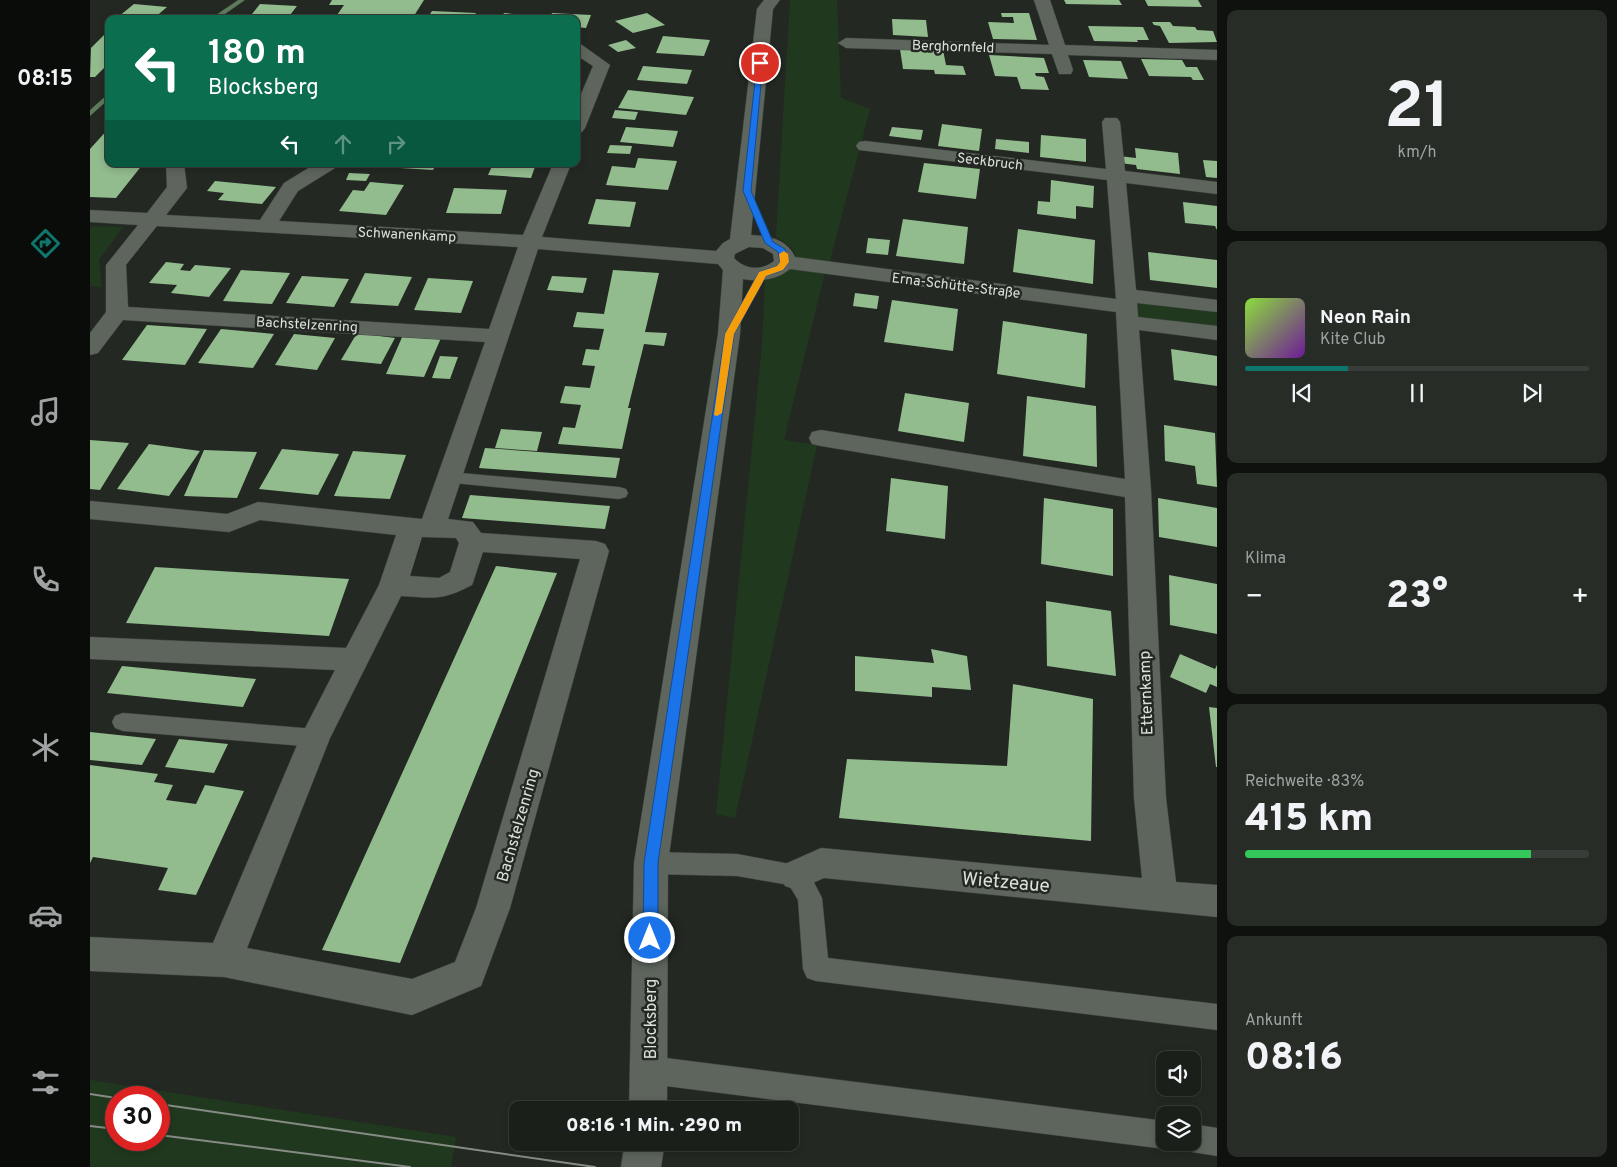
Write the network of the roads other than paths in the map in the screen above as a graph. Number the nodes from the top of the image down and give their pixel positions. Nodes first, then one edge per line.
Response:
1 (771, 0) edge
2 (1042, 0) edge
3 (846, 43) dead end
4 (1059, 50) junction
5 (580, 51) edge
6 (1217, 55) edge
7 (1066, 70) dead end
8 (580, 118) edge
9 (1111, 122) dead end
10 (865, 146) dead end
11 (175, 167) edge
12 (323, 167) edge
13 (561, 167) edge
14 (1115, 176) junction
15 (1217, 188) edge
16 (747, 191) junction
17 (90, 216) edge
18 (151, 219) junction
19 (266, 226) junction
20 (530, 242) junction
21 (740, 242) junction
22 (770, 243) junction
23 (785, 262) junction
24 (729, 264) junction
25 (762, 274) junction
26 (1217, 306) edge
27 (1127, 308) junction
28 (117, 313) junction
29 (729, 334) junction
30 (1217, 334) edge
31 (498, 336) junction
32 (90, 348) edge
33 (821, 438) dead end
34 (449, 478) junction
35 (1138, 490) junction
36 (619, 492) dead end
37 (90, 510) edge
38 (422, 528) junction
39 (473, 542) junction
40 (393, 585) junction
41 (92, 651) edge
42 (356, 660) junction
43 (124, 722) dead end
44 (315, 738) junction
45 (651, 863) junction
46 (797, 874) junction
47 (1161, 895) junction
48 (1217, 901) edge
49 (90, 954) edge
50 (224, 960) junction
51 (1217, 1017) edge
52 (650, 1070) junction
53 (648, 1101) edge
54 (1156, 1134) edge
55 (1201, 1139) edge
56 (1217, 1142) edge
57 (644, 1151) edge
58 (641, 1167) edge

1 - 16 street
2 - 4 street
3 - 4 street, Berghornfeld
4 - 6 street, Berghornfeld
4 - 7 street
5 - 8 street
9 - 14 street
10 - 14 street, Seckbruch
11 - 18 street
12 - 19 street
13 - 20 street
14 - 15 street, Seckbruch
14 - 27 street
16 - 21 street
16 - 22 street
17 - 18 street, Schwanenkamp
18 - 19 street, Schwanenkamp
18 - 28 street
19 - 20 street, Schwanenkamp
20 - 24 street, Schwanenkamp
20 - 31 street
21 - 22 street
21 - 24 street
22 - 23 street
23 - 25 street
23 - 27 street, Erna-Schütte-Straße
24 - 25 street
24 - 29 street, Blocksberg
25 - 29 street, Blocksberg
26 - 27 street, Erna-Schütte-Straße
27 - 30 street, Erna-Schütte-Straße
27 - 35 street, Etternkamp
28 - 31 street, Bachstelzenring
28 - 32 street
29 - 45 street, Blocksberg
31 - 34 street
33 - 35 street
34 - 36 lane
34 - 38 street
35 - 47 street, Etternkamp
37 - 38 street, Bachstelzenring
38 - 39 street, Bachstelzenring
38 - 40 street
39 - 40 street
39 - 50 street, Bachstelzenring
40 - 42 street
41 - 42 street
42 - 44 street
43 - 44 lane
44 - 50 street
45 - 46 lane
45 - 52 street, Blocksberg
46 - 47 street, Wietzeaue
46 - 51 lane
47 - 48 street, Wietzeaue
49 - 50 street, Bachstelzenring
52 - 53 street, Blocksberg
52 - 54 lane
55 - 56 lane
57 - 58 street

